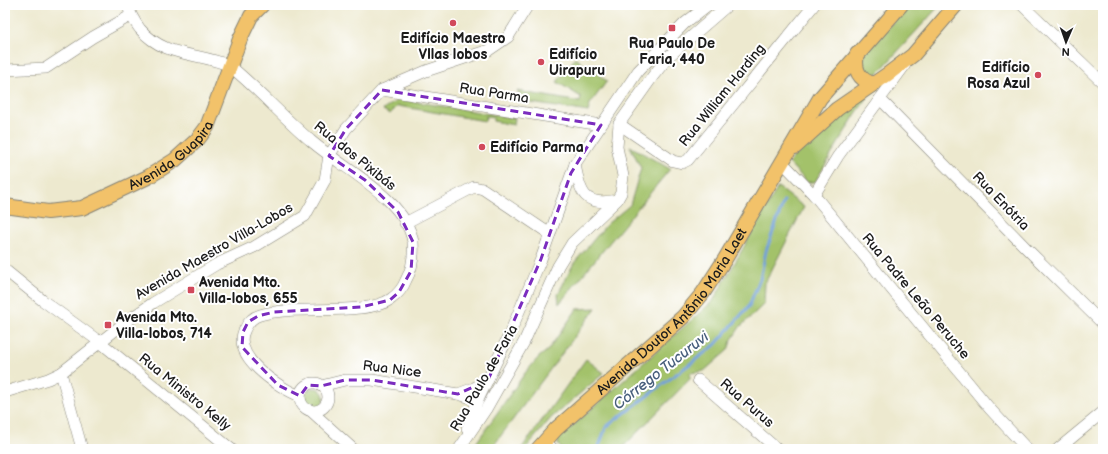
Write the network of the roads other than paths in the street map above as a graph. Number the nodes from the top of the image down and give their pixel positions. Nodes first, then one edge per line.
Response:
1 (262, 5) edge
2 (518, 5) edge
3 (528, 5) edge
4 (708, 5) edge
5 (728, 5) edge
6 (814, 5) edge
7 (901, 5) edge
8 (956, 5) edge
9 (1022, 5) edge
10 (129, 10) edge
11 (520, 20) junction
12 (857, 54) junction
13 (913, 54) junction
14 (230, 66) junction
15 (5, 70) edge
16 (1103, 83) edge
17 (873, 84) junction
18 (382, 90) junction
19 (880, 99) junction
20 (619, 124) junction
21 (600, 125) junction
22 (329, 156) junction
23 (783, 160) junction
24 (575, 164) junction
25 (814, 195) junction
26 (617, 200) junction
27 (5, 206) edge
28 (405, 223) junction
29 (550, 234) junction
30 (5, 270) edge
31 (1103, 324) edge
32 (100, 342) junction
33 (61, 373) junction
34 (488, 380) junction
35 (698, 380) dead end
36 (322, 386) junction
37 (5, 392) edge
38 (458, 394) junction
39 (300, 396) junction
40 (478, 400) junction
41 (310, 410) junction
42 (1103, 412) edge
43 (545, 446) edge
44 (460, 448) edge
45 (82, 449) edge
46 (231, 449) edge
47 (353, 449) edge
48 (776, 449) edge
49 (1028, 449) edge
50 (1058, 449) edge

1 - 14 main road, Avenida Guapira
2 - 11 street
3 - 11 street, Avenida Maestro Villa-Lobos
4 - 21 street, Rua Paulo de Faria
5 - 20 street
6 - 20 street, Rua William Harding
7 - 12 main road, Avenida Doutor Antônio Maria Laet
8 - 13 main road, Avenida Doutor Antônio Maria Laet
9 - 16 street
10 - 14 street
10 - 15 street
11 - 18 street, Avenida Maestro Villa-Lobos
12 - 17 main road
12 - 23 main road, Avenida Doutor Antônio Maria Laet
13 - 17 main road, Avenida Doutor Antônio Maria Laet
13 - 19 street, Avenida Doutor Antônio Maria Laet
14 - 22 street, Rua dos Pixibás
14 - 27 main road, Avenida Guapira
17 - 23 main road, Avenida Doutor Antônio Maria Laet
18 - 21 street, Rua Parma
18 - 22 street, Avenida Maestro Villa-Lobos
19 - 25 street, Avenida Doutor Antônio Maria Laet
19 - 31 street, Rua Enótria
20 - 26 street
21 - 24 street, Rua Paulo de Faria
22 - 28 street, Rua dos Pixibás
22 - 32 street, Avenida Maestro Villa-Lobos
23 - 25 street, Rua Padre Leão Peruche
23 - 43 main road, Avenida Doutor Antônio Maria Laet
24 - 26 street
24 - 29 street, Rua Paulo de Faria
25 - 49 street, Rua Padre Leão Peruche
26 - 44 street, Rua Paulo de Faria
28 - 29 street
28 - 39 street, Rua dos Pixibás
29 - 34 street, Rua Paulo de Faria
30 - 32 street, Rua Ministro Kelly
32 - 33 street, Avenida Maestro Villa-Lobos
32 - 46 street, Rua Ministro Kelly
33 - 37 street, Avenida Maestro Villa-Lobos
33 - 45 street
34 - 38 street
34 - 40 street, Rua Paulo de Faria
35 - 48 street, Rua Purus
36 - 38 street, Rua Nice
36 - 39 street
36 - 41 street
38 - 40 street, Rua Nice
39 - 41 street
40 - 44 street, Rua Paulo de Faria
41 - 47 street
42 - 50 street

